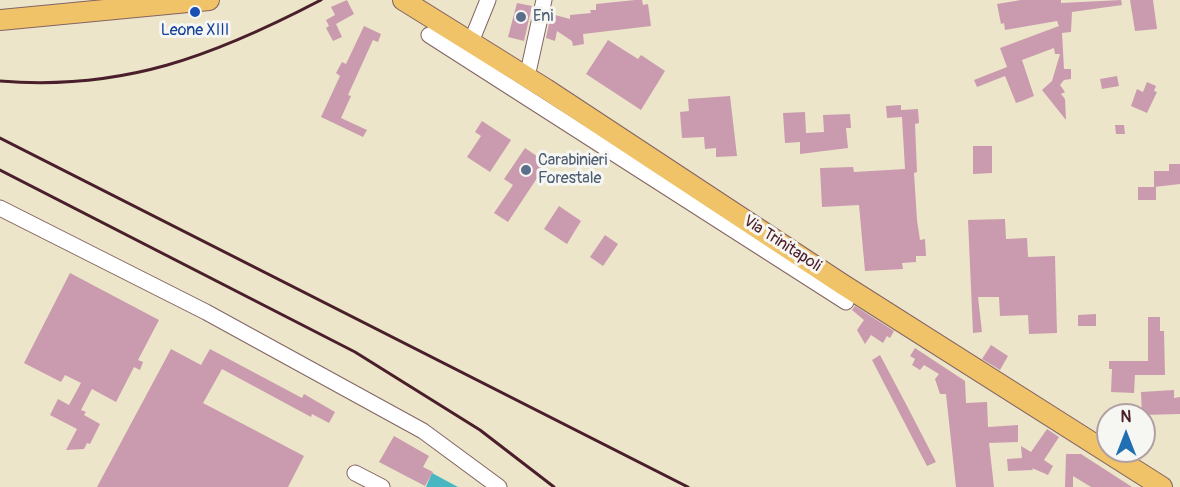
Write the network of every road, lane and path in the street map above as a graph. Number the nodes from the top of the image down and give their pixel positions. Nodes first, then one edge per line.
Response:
1 (209, 0) edge
2 (403, 0) edge
3 (489, 0) edge
4 (544, 0) edge
5 (0, 20) edge
6 (429, 35) dead end
7 (479, 53) junction
8 (527, 77) junction
9 (542, 97) junction
10 (0, 208) edge
11 (735, 223) junction
12 (846, 302) dead end
13 (355, 473) dead end
14 (382, 487) edge
15 (499, 487) edge
16 (1162, 487) edge

1 - 5 main road
2 - 7 main road, Via Trinitapoli
3 - 7 lane
4 - 8 lane
6 - 7 lane
7 - 8 main road, Via Trinitapoli
7 - 9 lane
8 - 9 main road, Via Trinitapoli
9 - 11 main road, Via Trinitapoli
10 - 15 lane
11 - 12 lane
11 - 16 main road, Via Trinitapoli
13 - 14 lane

